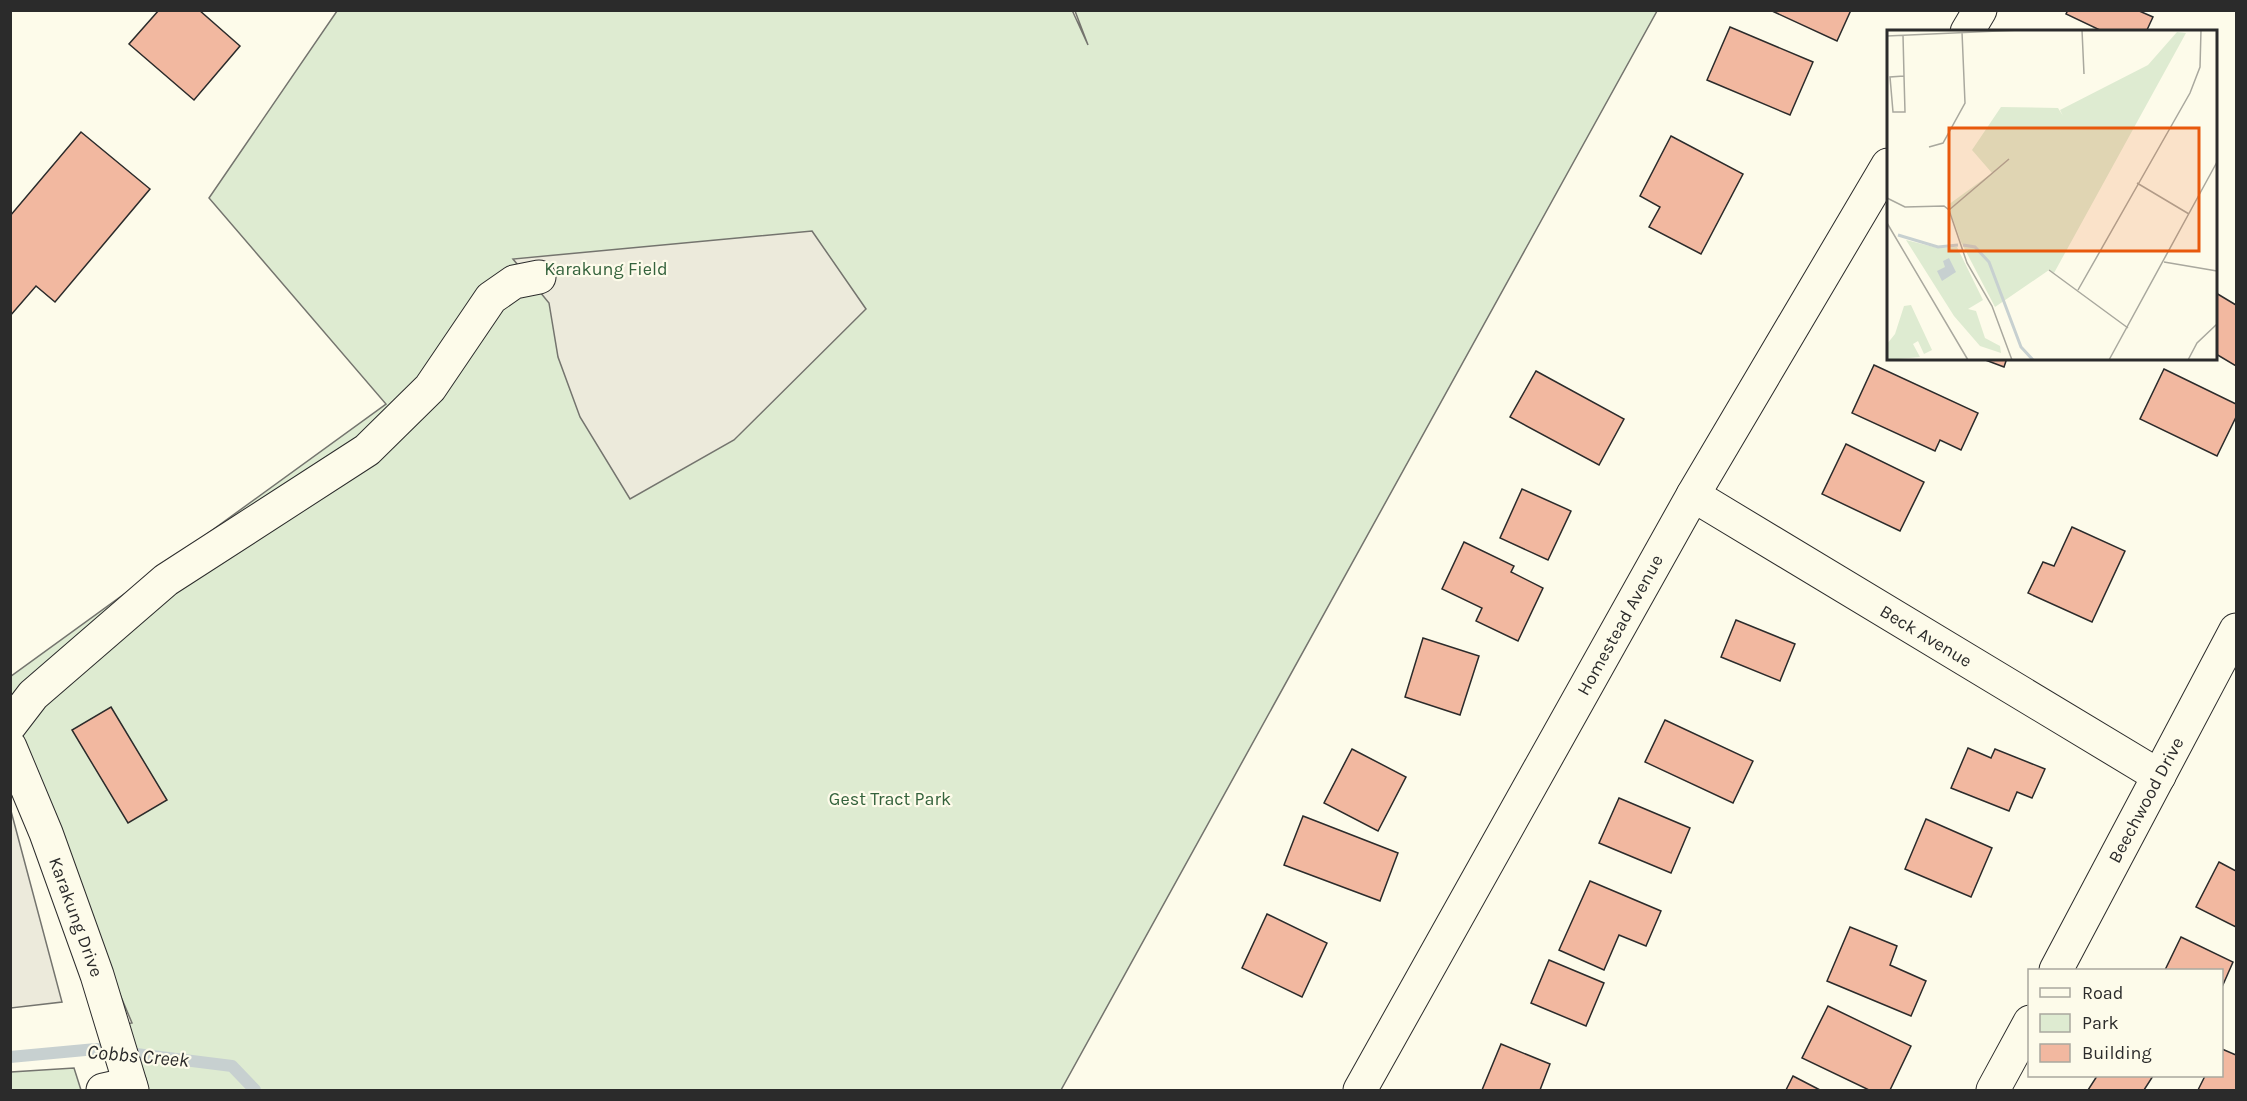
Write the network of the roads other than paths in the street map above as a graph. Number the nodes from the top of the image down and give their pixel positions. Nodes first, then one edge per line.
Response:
1 (1980, 10) edge
2 (1968, 30) edge
3 (1887, 167) edge
4 (539, 277) dead end
5 (1693, 495) junction
6 (2236, 630) edge
7 (10, 725) edge
8 (10, 747) edge
9 (2159, 777) junction
10 (2057, 969) edge
11 (2028, 1026) edge
12 (122, 1088) edge
13 (1360, 1090) edge
14 (1993, 1090) edge

1 - 2 street
3 - 5 street, Homestead Avenue
4 - 7 street
5 - 9 street, Beck Avenue
5 - 13 street, Homestead Avenue
6 - 9 street, Beechwood Drive
8 - 12 street, Karakung Drive
9 - 10 street, Beechwood Drive
11 - 14 street

